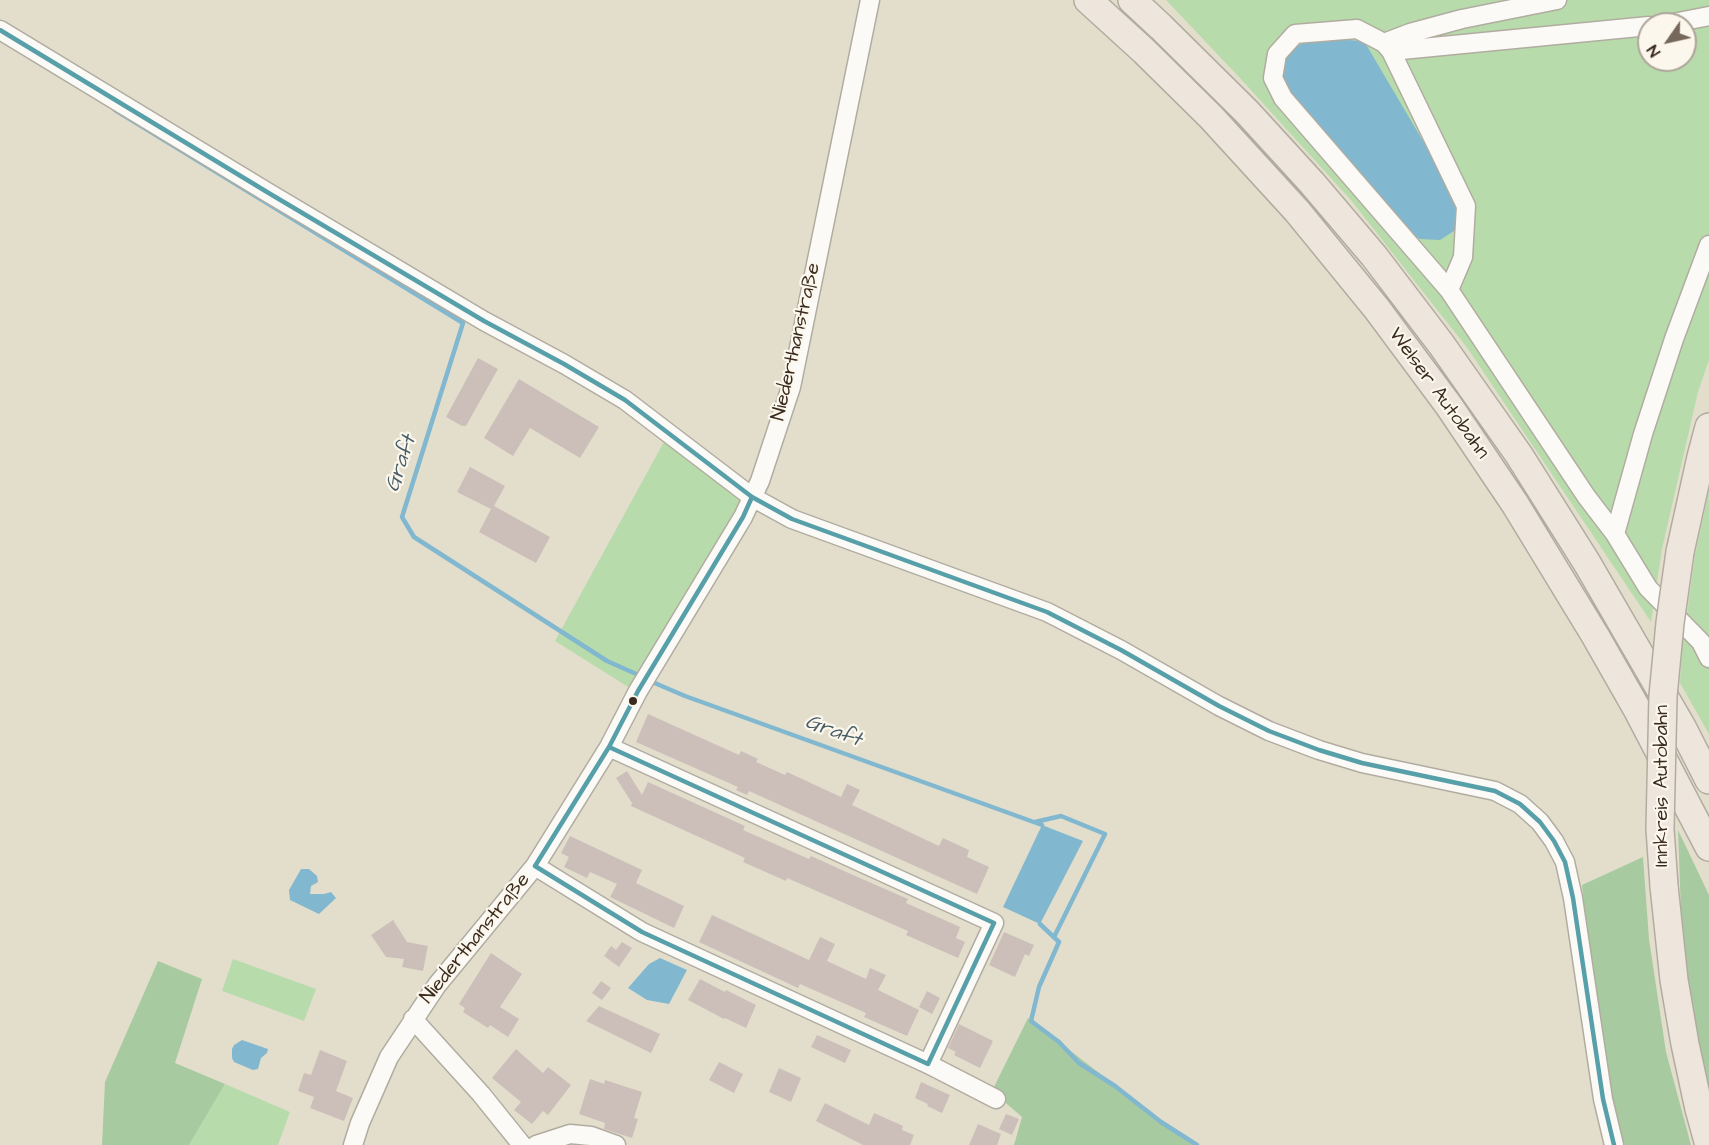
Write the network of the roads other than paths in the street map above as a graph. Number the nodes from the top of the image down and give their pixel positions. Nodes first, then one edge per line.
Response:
1 (870, 0) edge
2 (1088, 0) edge
3 (1132, 0) edge
4 (1557, 0) edge
5 (1637, 27) edge
6 (0, 30) edge
7 (1388, 47) junction
8 (1709, 245) edge
9 (1449, 290) junction
10 (1709, 427) edge
11 (752, 497) junction
12 (1615, 534) junction
13 (1709, 658) edge
14 (609, 747) junction
15 (1709, 780) edge
16 (1709, 847) edge
17 (535, 866) junction
18 (413, 1019) junction
19 (928, 1064) junction
20 (996, 1099) dead end
21 (353, 1145) edge
22 (522, 1145) edge
23 (536, 1145) edge
24 (616, 1145) edge
25 (1614, 1145) edge
26 (1709, 1145) edge

1 - 11 street, Niederthanstraße
2 - 16 highway, Welser Autobahn
3 - 15 highway, Welser Autobahn
4 - 7 street
5 - 7 street
6 - 11 street
7 - 9 street
7 - 9 street
8 - 12 street
9 - 12 street
10 - 26 highway, Innkreis Autobahn, bridge
11 - 14 street, Niederthanstraße
11 - 25 street
12 - 13 street
14 - 17 street, Niederthanstraße
14 - 19 street
17 - 18 street, Niederthanstraße
17 - 19 street
18 - 21 street, Niederthanstraße
18 - 22 street
19 - 20 street
23 - 24 street

